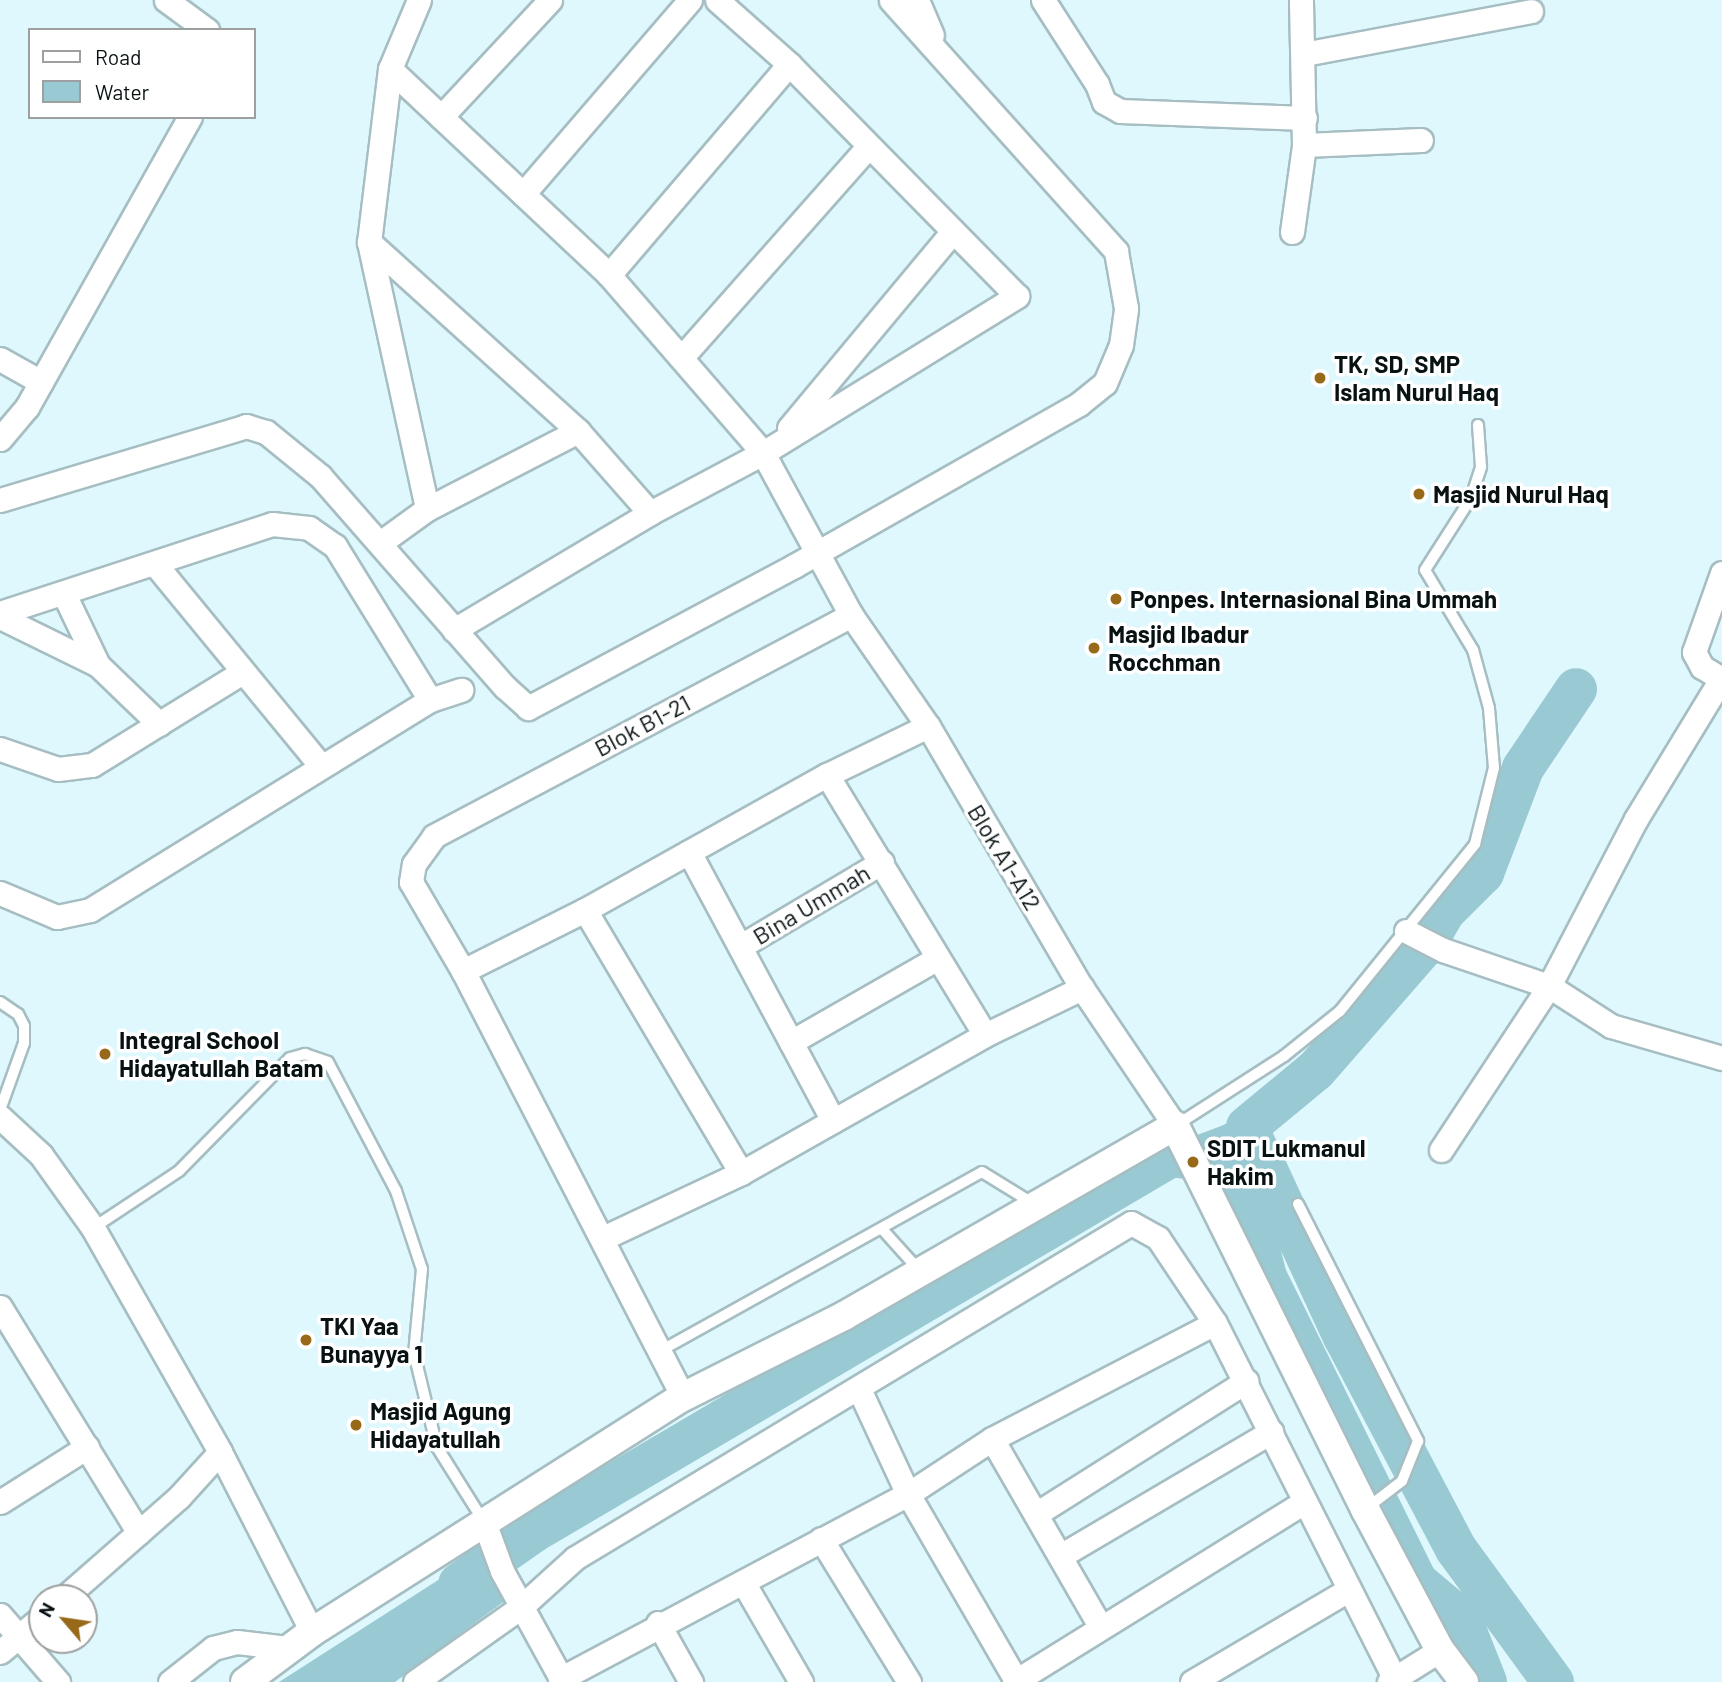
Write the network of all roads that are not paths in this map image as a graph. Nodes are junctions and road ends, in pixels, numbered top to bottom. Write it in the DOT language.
graph roads {
  1 [pos="166,0"];
  2 [pos="419,0"];
  3 [pos="550,0"];
  4 [pos="690,0"];
  5 [pos="718,0"];
  6 [pos="891,0"];
  7 [pos="917,0"];
  8 [pos="1046,0"];
  9 [pos="1301,0"];
  10 [pos="1531,11"];
  11 [pos="204,28"];
  12 [pos="940,54"];
  13 [pos="1304,54"];
  14 [pos="789,64"];
  15 [pos="390,69"];
  16 [pos="441,117"];
  17 [pos="1305,118"];
  18 [pos="189,119"];
  19 [pos="1421,140"];
  20 [pos="1304,145"];
  21 [pos="869,146"];
  22 [pos="523,194"];
  23 [pos="953,231"];
  24 [pos="1292,232"];
  25 [pos="369,242"];
  26 [pos="609,275"];
  27 [pos="682,357"];
  28 [pos="0,359"];
  29 [pos="41,382"];
  30 [pos="1478,425"];
  31 [pos="578,431"];
  32 [pos="0,439"];
  33 [pos="770,449"];
  34 [pos="0,500"];
  35 [pos="427,509"];
  36 [pos="650,513"];
  37 [pos="380,543"];
  38 [pos="817,552"];
  39 [pos="155,564"];
  40 [pos="1722,573"];
  41 [pos="64,594"];
  42 [pos="0,615"];
  43 [pos="851,615"];
  44 [pos="454,630"];
  45 [pos="98,665"];
  46 [pos="241,673"];
  47 [pos="1722,679"];
  48 [pos="461,690"];
  49 [pos="430,700"];
  50 [pos="159,724"];
  51 [pos="928,726"];
  52 [pos="0,749"];
  53 [pos="321,766"];
  54 [pos="827,775"];
  55 [pos="689,852"];
  56 [pos="882,862"];
  57 [pos="0,893"];
  58 [pos="585,910"];
  59 [pos="1413,935"];
  60 [pos="741,946"];
  61 [pos="936,959"];
  62 [pos="463,971"];
  63 [pos="1549,986"];
  64 [pos="1082,988"];
  65 [pos="0,1002"];
  66 [pos="985,1035"];
  67 [pos="791,1042"];
  68 [pos="1722,1058"];
  69 [pos="0,1110"];
  70 [pos="0,1117"];
  71 [pos="833,1121"];
  72 [pos="1175,1126"];
  73 [pos="1441,1150"];
  74 [pos="741,1173"];
  75 [pos="1298,1204"];
  76 [pos="1036,1205"];
  77 [pos="93,1227"];
  78 [pos="882,1229"];
  79 [pos="603,1238"];
  80 [pos="921,1271"];
  81 [pos="0,1307"];
  82 [pos="1215,1323"];
  83 [pos="663,1350"];
  84 [pos="1246,1381"];
  85 [pos="859,1389"];
  86 [pos="683,1397"];
  87 [pos="1271,1432"];
  88 [pos="992,1439"];
  89 [pos="87,1447"];
  90 [pos="220,1452"];
  91 [pos="2,1494"];
  92 [pos="908,1494"];
  93 [pos="1303,1503"];
  94 [pos="1365,1509"];
  95 [pos="1036,1514"];
  96 [pos="487,1529"];
  97 [pos="139,1533"];
  98 [pos="821,1539"];
  99 [pos="1062,1555"];
  100 [pos="743,1582"];
  101 [pos="80,1584"];
  102 [pos="1348,1590"];
  103 [pos="521,1607"];
  104 [pos="0,1615"];
  105 [pos="658,1623"];
  106 [pos="1100,1626"];
  107 [pos="28,1630"];
  108 [pos="312,1632"];
  109 [pos="22,1635"];
  110 [pos="288,1648"];
  111 [pos="0,1652"];
  112 [pos="1432,1655"];
  113 [pos="562,1680"];
  114 [pos="1395,1680"];
  115 [pos="1016,1681"];
  116 [pos="58,1682"];
  117 [pos="170,1682"];
  118 [pos="245,1682"];
  119 [pos="415,1682"];
  120 [pos="691,1682"];
  121 [pos="801,1682"];
  122 [pos="909,1682"];
  123 [pos="1192,1682"];
  124 [pos="1464,1682"];
  1 -- 11 [label="street"];
  2 -- 15 [label="street"];
  3 -- 16 [label="street"];
  4 -- 22 [label="street"];
  5 -- 14 [label="street"];
  6 -- 12 [label="street"];
  7 -- 12 [label="street"];
  8 -- 17 [label="street"];
  9 -- 13 [label="street"];
  10 -- 13 [label="street"];
  12 -- 38 [label="street"];
  13 -- 17 [label="street"];
  14 -- 21 [label="street"];
  14 -- 26 [label="street"];
  15 -- 16 [label="street, Blok A1-A12"];
  15 -- 25 [label="street"];
  16 -- 22 [label="street, Blok A1-A12"];
  17 -- 20 [label="street"];
  18 -- 29 [label="street"];
  19 -- 20 [label="street"];
  20 -- 24 [label="street"];
  21 -- 23 [label="street"];
  21 -- 27 [label="street"];
  22 -- 26 [label="street, Blok A1-A12"];
  23 -- 33 [label="street"];
  23 -- 33 [label="street"];
  25 -- 31 [label="street"];
  25 -- 35 [label="street"];
  26 -- 27 [label="street, Blok A1-A12"];
  27 -- 33 [label="street, Blok A1-A12"];
  28 -- 29 [label="street"];
  29 -- 32 [label="street"];
  30 -- 59 [label="lane"];
  31 -- 35 [label="street"];
  31 -- 36 [label="street"];
  33 -- 36 [label="street"];
  33 -- 38 [label="street, Blok A1-A12"];
  34 -- 37 [label="street"];
  35 -- 37 [label="street"];
  36 -- 44 [label="street"];
  37 -- 44 [label="street"];
  38 -- 43 [label="street, Blok A1-A12"];
  38 -- 44 [label="street"];
  39 -- 41 [label="street"];
  39 -- 46 [label="street"];
  39 -- 49 [label="street"];
  40 -- 47 [label="street"];
  41 -- 42 [label="street"];
  41 -- 45 [label="street"];
  42 -- 45 [label="street"];
  43 -- 51 [label="street, Blok A1-A12"];
  43 -- 62 [label="street, Blok B1-21"];
  45 -- 50 [label="street"];
  46 -- 50 [label="street"];
  46 -- 53 [label="street"];
  47 -- 63 [label="street"];
  48 -- 49 [label="street"];
  49 -- 53 [label="street"];
  50 -- 52 [label="street"];
  51 -- 54 [label="street"];
  51 -- 64 [label="street, Blok A1-A12"];
  53 -- 57 [label="street"];
  54 -- 55 [label="street"];
  54 -- 56 [label="street"];
  55 -- 58 [label="street"];
  55 -- 60 [label="street"];
  56 -- 60 [label="street, Bina Ummah"];
  56 -- 61 [label="street"];
  58 -- 62 [label="street"];
  58 -- 74 [label="street"];
  59 -- 63 [label="street"];
  59 -- 72 [label="lane"];
  60 -- 67 [label="street"];
  61 -- 66 [label="street"];
  61 -- 67 [label="street"];
  62 -- 79 [label="street"];
  63 -- 68 [label="street"];
  63 -- 73 [label="street"];
  64 -- 66 [label="street"];
  64 -- 72 [label="street, Blok A1-A12"];
  65 -- 69 [label="lane"];
  66 -- 71 [label="street"];
  67 -- 71 [label="street"];
  70 -- 77 [label="street"];
  71 -- 74 [label="street"];
  72 -- 76 [label="street"];
  72 -- 94 [label="street"];
  74 -- 79 [label="street"];
  75 -- 94 [label="lane"];
  76 -- 78 [label="lane"];
  76 -- 80 [label="street"];
  77 -- 90 [label="street"];
  77 -- 96 [label="lane"];
  78 -- 80 [label="lane"];
  78 -- 83 [label="lane"];
  79 -- 83 [label="street"];
  80 -- 86 [label="street"];
  81 -- 89 [label="street"];
  82 -- 84 [label="street"];
  82 -- 85 [label="street"];
  82 -- 88 [label="street"];
  83 -- 86 [label="street"];
  84 -- 87 [label="street"];
  84 -- 95 [label="street"];
  85 -- 92 [label="street"];
  85 -- 103 [label="street"];
  86 -- 96 [label="street"];
  87 -- 93 [label="street"];
  87 -- 99 [label="street"];
  88 -- 92 [label="street"];
  88 -- 95 [label="street"];
  89 -- 91 [label="street"];
  89 -- 97 [label="street"];
  90 -- 97 [label="street"];
  90 -- 108 [label="street"];
  92 -- 98 [label="street"];
  92 -- 115 [label="street"];
  93 -- 102 [label="street"];
  93 -- 106 [label="street"];
  94 -- 112 [label="street"];
  95 -- 99 [label="street"];
  96 -- 103 [label="street"];
  96 -- 108 [label="street"];
  97 -- 101 [label="street"];
  98 -- 100 [label="street"];
  98 -- 122 [label="street"];
  99 -- 106 [label="street"];
  100 -- 105 [label="street"];
  100 -- 121 [label="street"];
  102 -- 114 [label="street"];
  102 -- 123 [label="street"];
  103 -- 113 [label="street"];
  103 -- 119 [label="street"];
  104 -- 109 [label="street"];
  105 -- 113 [label="street"];
  105 -- 120 [label="street"];
  106 -- 115 [label="street"];
  107 -- 109 [label="street"];
  108 -- 110 [label="street"];
  109 -- 111 [label="street"];
  109 -- 116 [label="street"];
  110 -- 117 [label="street"];
  110 -- 118 [label="street"];
  112 -- 114 [label="street"];
  112 -- 124 [label="street"];
}
